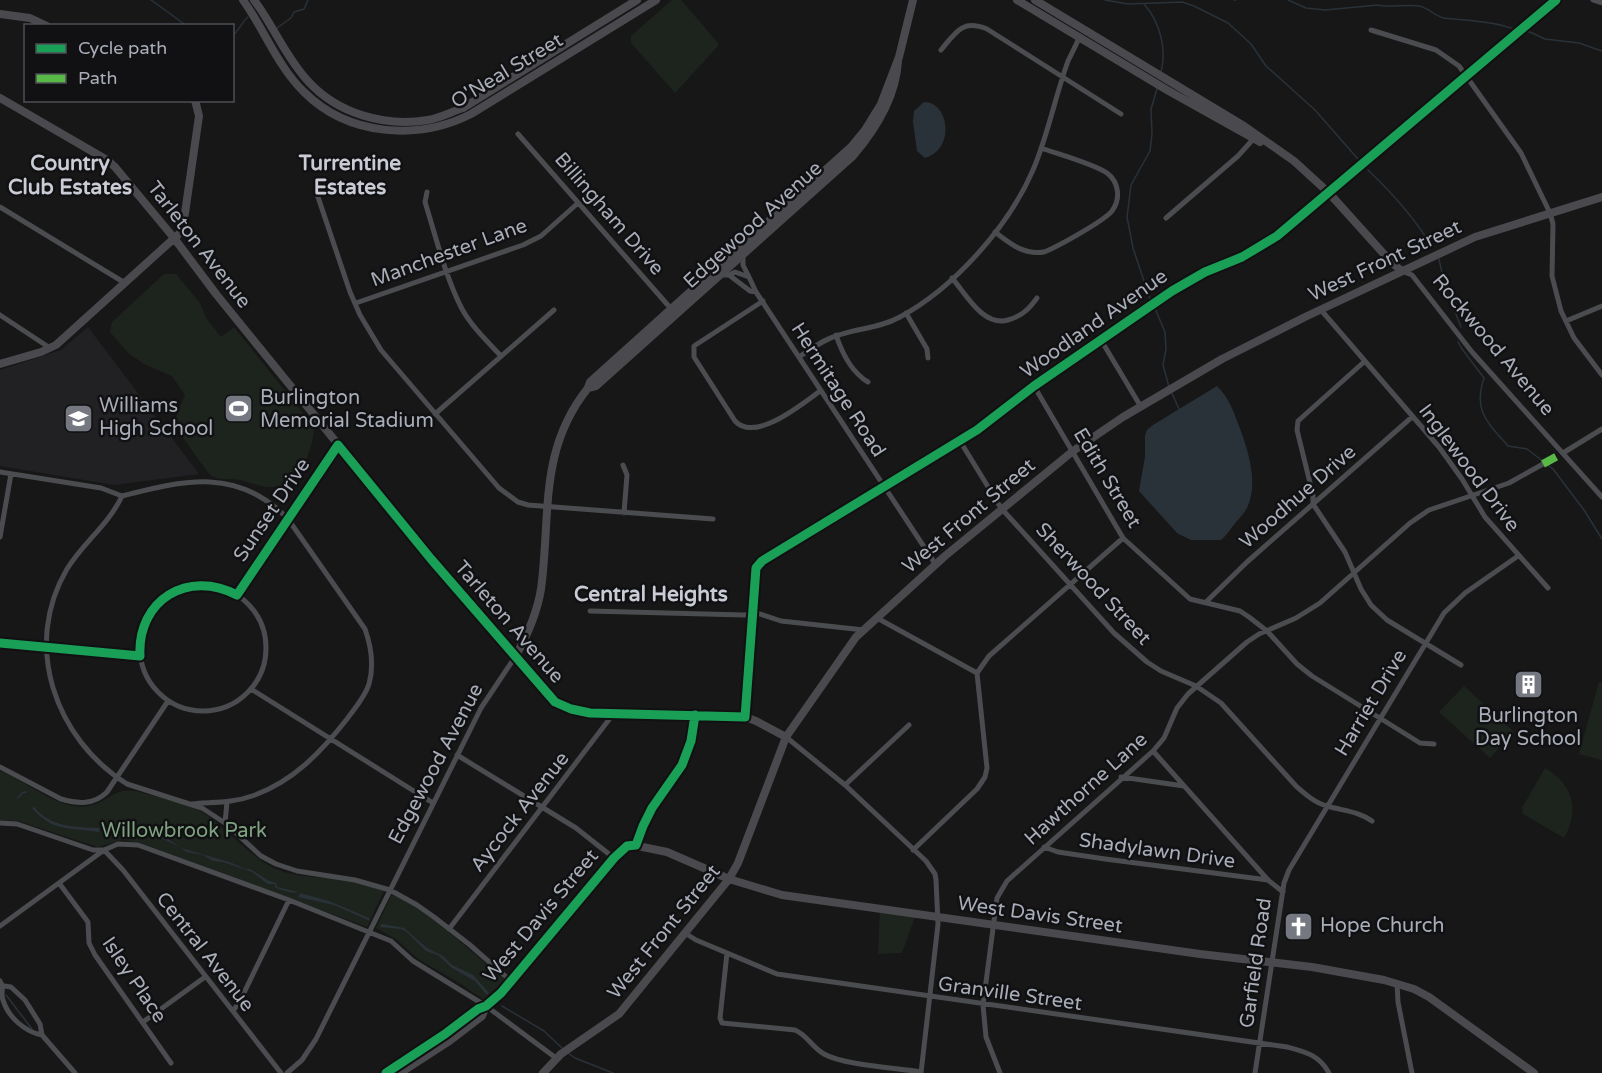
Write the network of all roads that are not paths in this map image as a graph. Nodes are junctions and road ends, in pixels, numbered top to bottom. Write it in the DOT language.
graph roads {
  1 [pos="243,0"];
  2 [pos="254,0"];
  3 [pos="637,0"];
  4 [pos="656,0"];
  5 [pos="913,0"];
  6 [pos="1017,0"];
  7 [pos="1035,0"];
  8 [pos="1556,0"];
  9 [pos="1593,0"];
  10 [pos="1602,3"];
  11 [pos="0,14"];
  12 [pos="43,24"];
  13 [pos="1083,29"];
  14 [pos="1371,30"];
  15 [pos="1079,38"];
  16 [pos="941,50"];
  17 [pos="1468,76"];
  18 [pos="1063,78"];
  19 [pos="0,98"];
  20 [pos="196,102"];
  21 [pos="1121,114"];
  22 [pos="518,134"];
  23 [pos="1255,137"];
  24 [pos="862,139"];
  25 [pos="1041,148"];
  26 [pos="427,192"];
  27 [pos="1329,193"];
  28 [pos="316,194"];
  29 [pos="1602,197"];
  30 [pos="579,203"];
  31 [pos="0,207"];
  32 [pos="1550,213"];
  33 [pos="1166,218"];
  34 [pos="995,232"];
  35 [pos="174,238"];
  36 [pos="742,256"];
  37 [pos="447,271"];
  38 [pos="1402,271"];
  39 [pos="721,274"];
  40 [pos="749,277"];
  41 [pos="952,278"];
  42 [pos="125,283"];
  43 [pos="756,292"];
  44 [pos="1037,298"];
  45 [pos="763,301"];
  46 [pos="356,303"];
  47 [pos="1602,306"];
  48 [pos="1321,309"];
  49 [pos="554,310"];
  50 [pos="674,311"];
  51 [pos="906,313"];
  52 [pos="0,315"];
  53 [pos="1566,321"];
  54 [pos="836,335"];
  55 [pos="1101,340"];
  56 [pos="50,348"];
  57 [pos="501,356"];
  58 [pos="799,357"];
  59 [pos="928,358"];
  60 [pos="1365,361"];
  61 [pos="0,364"];
  62 [pos="1602,375"];
  63 [pos="868,382"];
  64 [pos="1034,386"];
  65 [pos="820,391"];
  66 [pos="1141,407"];
  67 [pos="435,414"];
  68 [pos="1412,417"];
  69 [pos="1602,429"];
  70 [pos="960,441"];
  71 [pos="338,445"];
  72 [pos="1073,451"];
  73 [pos="1563,453"];
  74 [pos="1543,464"];
  75 [pos="623,465"];
  76 [pos="0,472"];
  77 [pos="11,474"];
  78 [pos="883,487"];
  79 [pos="122,496"];
  80 [pos="1472,496"];
  81 [pos="1602,497"];
  82 [pos="1313,504"];
  83 [pos="546,507"];
  84 [pos="1001,508"];
  85 [pos="624,513"];
  86 [pos="288,519"];
  87 [pos="713,519"];
  88 [pos="0,537"];
  89 [pos="1123,538"];
  90 [pos="1518,556"];
  91 [pos="936,565"];
  92 [pos="1355,572"];
  93 [pos="1071,585"];
  94 [pos="1548,588"];
  95 [pos="237,595"];
  96 [pos="1206,602"];
  97 [pos="590,611"];
  98 [pos="752,614"];
  99 [pos="877,618"];
  100 [pos="864,630"];
  101 [pos="1267,632"];
  102 [pos="0,643"];
  103 [pos="1425,643"];
  104 [pos="47,647"];
  105 [pos="140,656"];
  106 [pos="515,657"];
  107 [pos="1461,665"];
  108 [pos="977,673"];
  109 [pos="1196,686"];
  110 [pos="250,689"];
  111 [pos="168,701"];
  112 [pos="614,713"];
  113 [pos="695,715"];
  114 [pos="745,717"];
  115 [pos="1380,718"];
  116 [pos="909,725"];
  117 [pos="786,737"];
  118 [pos="330,739"];
  119 [pos="1434,744"];
  120 [pos="1153,751"];
  121 [pos="458,755"];
  122 [pos="0,767"];
  123 [pos="1121,777"];
  124 [pos="116,778"];
  125 [pos="845,785"];
  126 [pos="1184,786"];
  127 [pos="227,802"];
  128 [pos="433,803"];
  129 [pos="192,804"];
  130 [pos="1326,806"];
  131 [pos="542,807"];
  132 [pos="1372,821"];
  133 [pos="0,823"];
  134 [pos="225,823"];
  135 [pos="636,845"];
  136 [pos="1044,847"];
  137 [pos="913,849"];
  138 [pos="104,850"];
  139 [pos="614,858"];
  140 [pos="729,879"];
  141 [pos="1268,880"];
  142 [pos="59,884"];
  143 [pos="390,890"];
  144 [pos="1283,892"];
  145 [pos="289,900"];
  146 [pos="937,918"];
  147 [pos="992,925"];
  148 [pos="0,926"];
  149 [pos="449,929"];
  150 [pos="370,932"];
  151 [pos="685,933"];
  152 [pos="727,953"];
  153 [pos="1273,961"];
  154 [pos="205,977"];
  155 [pos="512,982"];
  156 [pos="1397,983"];
  157 [pos="2,984"];
  158 [pos="930,998"];
  159 [pos="983,1005"];
  160 [pos="486,1006"];
  161 [pos="232,1011"];
  162 [pos="143,1022"];
  163 [pos="42,1035"];
  164 [pos="1260,1044"];
  165 [pos="558,1056"];
  166 [pos="171,1063"];
  167 [pos="921,1072"];
  168 [pos="75,1073"];
  169 [pos="281,1073"];
  170 [pos="287,1073"];
  171 [pos="386,1073"];
  172 [pos="400,1073"];
  173 [pos="543,1073"];
  174 [pos="1000,1073"];
  175 [pos="1255,1073"];
  176 [pos="1329,1073"];
  177 [pos="1412,1073"];
  178 [pos="1534,1073"];
  1 -- 4 [label="street, O'Neal Street"];
  2 -- 3 [label="street, O'Neal Street"];
  5 -- 24 [label="street, Edgewood Avenue"];
  6 -- 15 [label="street, Rockwood Avenue"];
  7 -- 13 [label="street, Rockwood Avenue"];
  8 -- 17 [label="street, Woodland Avenue"];
  9 -- 10 [label="street"];
  11 -- 12 [label="street"];
  13 -- 15 [label="street"];
  13 -- 23 [label="street, Rockwood Avenue"];
  14 -- 17 [label="street"];
  15 -- 18 [label="street"];
  15 -- 23 [label="street, Rockwood Avenue"];
  16 -- 18 [label="street"];
  17 -- 27 [label="street, Woodland Avenue"];
  17 -- 32 [label="street"];
  18 -- 21 [label="street"];
  18 -- 25 [label="street"];
  19 -- 35 [label="street, Tarleton Avenue"];
  20 -- 35 [label="street"];
  22 -- 30 [label="street, Billingham Drive"];
  23 -- 27 [label="street, Rockwood Avenue"];
  23 -- 33 [label="street"];
  24 -- 36 [label="street, Edgewood Avenue"];
  24 -- 39 [label="street, Edgewood Avenue"];
  25 -- 34 [label="street"];
  25 -- 34 [label="street"];
  26 -- 37 [label="street"];
  27 -- 38 [label="street, Rockwood Avenue"];
  27 -- 55 [label="street, Woodland Avenue"];
  28 -- 46 [label="street"];
  29 -- 32 [label="street, West Front Street"];
  30 -- 37 [label="street, Manchester Lane"];
  30 -- 50 [label="street, Billingham Drive"];
  31 -- 42 [label="street"];
  32 -- 38 [label="street, West Front Street"];
  32 -- 53 [label="street"];
  34 -- 41 [label="street"];
  35 -- 42 [label="street"];
  35 -- 71 [label="street, Tarleton Avenue"];
  36 -- 39 [label="street, Edgewood Avenue"];
  36 -- 40 [label="street, Hermitage Road"];
  37 -- 46 [label="street, Manchester Lane"];
  37 -- 57 [label="street"];
  38 -- 48 [label="street, West Front Street"];
  38 -- 73 [label="street, Rockwood Avenue"];
  39 -- 40 [label="street"];
  39 -- 43 [label="street, Hermitage Road"];
  39 -- 50 [label="street, Edgewood Avenue"];
  40 -- 43 [label="street, Hermitage Road"];
  41 -- 44 [label="street"];
  41 -- 51 [label="street"];
  42 -- 56 [label="street"];
  43 -- 45 [label="street, Hermitage Road"];
  45 -- 58 [label="street, Hermitage Road"];
  45 -- 65 [label="street"];
  46 -- 67 [label="street"];
  47 -- 53 [label="street"];
  48 -- 60 [label="street, Inglewood Drive"];
  48 -- 66 [label="street, West Front Street"];
  49 -- 57 [label="street"];
  50 -- 83 [label="street, Edgewood Avenue"];
  51 -- 54 [label="street"];
  51 -- 59 [label="street"];
  52 -- 56 [label="street"];
  53 -- 62 [label="street"];
  54 -- 58 [label="street"];
  54 -- 63 [label="street"];
  55 -- 64 [label="street, Woodland Avenue"];
  55 -- 66 [label="street"];
  56 -- 61 [label="street"];
  57 -- 67 [label="street"];
  58 -- 65 [label="street, Hermitage Road"];
  60 -- 68 [label="street, Inglewood Drive"];
  60 -- 82 [label="street"];
  64 -- 70 [label="street, Woodland Avenue"];
  64 -- 72 [label="street, Edith Street"];
  65 -- 78 [label="street, Hermitage Road"];
  66 -- 72 [label="street, West Front Street"];
  67 -- 83 [label="street"];
  68 -- 80 [label="street, Inglewood Drive"];
  68 -- 82 [label="street, Woodhue Drive"];
  69 -- 73 [label="street"];
  70 -- 78 [label="street, Woodland Avenue"];
  70 -- 84 [label="street, Sherwood Street"];
  71 -- 86 [label="street, Sunset Drive"];
  71 -- 106 [label="street, Tarleton Avenue"];
  72 -- 84 [label="street, West Front Street"];
  72 -- 89 [label="street, Edith Street"];
  73 -- 81 [label="street, Rockwood Avenue"];
  74 -- 80 [label="street, Hawthorne Lane"];
  75 -- 85 [label="street"];
  76 -- 77 [label="street"];
  77 -- 79 [label="street"];
  77 -- 88 [label="street"];
  78 -- 91 [label="street, Hermitage Road"];
  78 -- 98 [label="street, Woodland Avenue"];
  79 -- 86 [label="street"];
  79 -- 104 [label="street"];
  80 -- 90 [label="street, Inglewood Drive"];
  80 -- 92 [label="street, Hawthorne Lane"];
  82 -- 92 [label="street"];
  82 -- 96 [label="street, Woodhue Drive"];
  83 -- 85 [label="street"];
  83 -- 106 [label="street, Edgewood Avenue"];
  84 -- 91 [label="street, West Front Street"];
  84 -- 93 [label="street, Sherwood Street"];
  85 -- 87 [label="street"];
  86 -- 95 [label="street, Sunset Drive"];
  86 -- 118 [label="street"];
  89 -- 93 [label="street"];
  89 -- 96 [label="street, Edith Street"];
  90 -- 94 [label="street, Inglewood Drive"];
  90 -- 103 [label="street, Harriet Drive"];
  91 -- 99 [label="street, West Front Street"];
  92 -- 101 [label="street, Hawthorne Lane"];
  92 -- 103 [label="street"];
  93 -- 108 [label="street"];
  93 -- 109 [label="street, Sherwood Street"];
  95 -- 105 [label="street"];
  95 -- 110 [label="street"];
  96 -- 101 [label="street, Edith Street"];
  97 -- 98 [label="street"];
  98 -- 100 [label="street"];
  98 -- 114 [label="street, Woodland Avenue"];
  99 -- 100 [label="street, West Front Street"];
  99 -- 108 [label="street"];
  100 -- 117 [label="street, West Front Street"];
  101 -- 109 [label="street, Hawthorne Lane"];
  101 -- 115 [label="street, Edith Street"];
  102 -- 104 [label="street"];
  103 -- 107 [label="street"];
  103 -- 115 [label="street, Harriet Drive"];
  104 -- 105 [label="street"];
  104 -- 124 [label="street"];
  105 -- 111 [label="street"];
  106 -- 112 [label="street, Tarleton Avenue"];
  106 -- 121 [label="street, Edgewood Avenue"];
  108 -- 137 [label="street"];
  109 -- 120 [label="street, Hawthorne Lane"];
  109 -- 130 [label="street, Sherwood Street"];
  110 -- 111 [label="street"];
  110 -- 118 [label="street"];
  111 -- 124 [label="street"];
  112 -- 113 [label="street, Tarleton Avenue"];
  112 -- 131 [label="street, Aycock Avenue"];
  113 -- 114 [label="street, Tarleton Avenue"];
  113 -- 135 [label="street"];
  114 -- 117 [label="street, Tarleton Avenue"];
  115 -- 119 [label="street, Edith Street"];
  115 -- 130 [label="street, Harriet Drive"];
  116 -- 125 [label="street"];
  117 -- 125 [label="street, Tarleton Avenue"];
  117 -- 140 [label="street, West Front Street"];
  118 -- 127 [label="street"];
  118 -- 128 [label="street"];
  120 -- 123 [label="street, Hawthorne Lane"];
  120 -- 126 [label="street, Garfield Road"];
  121 -- 128 [label="street, Edgewood Avenue"];
  121 -- 131 [label="street"];
  122 -- 124 [label="street"];
  123 -- 126 [label="street"];
  123 -- 136 [label="street, Hawthorne Lane"];
  124 -- 129 [label="street"];
  125 -- 137 [label="street, Tarleton Avenue"];
  126 -- 141 [label="street, Garfield Road"];
  127 -- 129 [label="street"];
  127 -- 134 [label="street"];
  128 -- 143 [label="street, Edgewood Avenue"];
  129 -- 134 [label="street"];
  130 -- 132 [label="street, Sherwood Street"];
  130 -- 144 [label="street, Harriet Drive"];
  131 -- 139 [label="street"];
  131 -- 149 [label="street, Aycock Avenue"];
  133 -- 138 [label="street"];
  134 -- 143 [label="street"];
  135 -- 139 [label="street, West Davis Street"];
  135 -- 140 [label="street, West Davis Street"];
  136 -- 141 [label="street, Shadylawn Drive"];
  136 -- 147 [label="street, Hawthorne Lane"];
  137 -- 146 [label="street, Tarleton Avenue"];
  138 -- 142 [label="street"];
  138 -- 145 [label="street"];
  138 -- 154 [label="street, Central Avenue"];
  139 -- 155 [label="street, West Davis Street"];
  140 -- 146 [label="street, West Davis Street"];
  140 -- 151 [label="street, West Front Street"];
  141 -- 144 [label="street, Garfield Road"];
  142 -- 148 [label="street"];
  142 -- 162 [label="street, Isley Place"];
  143 -- 149 [label="street"];
  143 -- 150 [label="street, Edgewood Avenue"];
  144 -- 153 [label="street, Garfield Road"];
  145 -- 150 [label="street"];
  145 -- 161 [label="street"];
  146 -- 147 [label="street, West Davis Street"];
  146 -- 158 [label="street, Tarleton Avenue"];
  147 -- 153 [label="street, West Davis Street"];
  147 -- 159 [label="street, Hawthorne Lane"];
  149 -- 155 [label="street"];
  150 -- 160 [label="street"];
  150 -- 170 [label="street, Edgewood Avenue"];
  151 -- 152 [label="street, Granville Street"];
  151 -- 165 [label="street, West Front Street"];
  152 -- 158 [label="street, Granville Street"];
  152 -- 167 [label="street"];
  153 -- 156 [label="street, West Davis Street"];
  153 -- 164 [label="street, Garfield Road"];
  154 -- 161 [label="street, Central Avenue"];
  154 -- 162 [label="street"];
  155 -- 160 [label="street, West Davis Street"];
  156 -- 177 [label="street"];
  156 -- 178 [label="street, West Davis Street"];
  157 -- 163 [label="street"];
  157 -- 163 [label="street"];
  158 -- 159 [label="street, Granville Street"];
  158 -- 167 [label="street, Tarleton Avenue"];
  159 -- 164 [label="street, Granville Street"];
  159 -- 174 [label="street, Hawthorne Lane"];
  160 -- 165 [label="street"];
  160 -- 171 [label="street, West Davis Street"];
  160 -- 172 [label="street, West Davis Street"];
  161 -- 169 [label="street, Central Avenue"];
  162 -- 166 [label="street, Isley Place"];
  163 -- 168 [label="street"];
  164 -- 175 [label="street, Garfield Road"];
  164 -- 176 [label="street, Granville Street"];
  165 -- 173 [label="street, West Front Street"];
}
